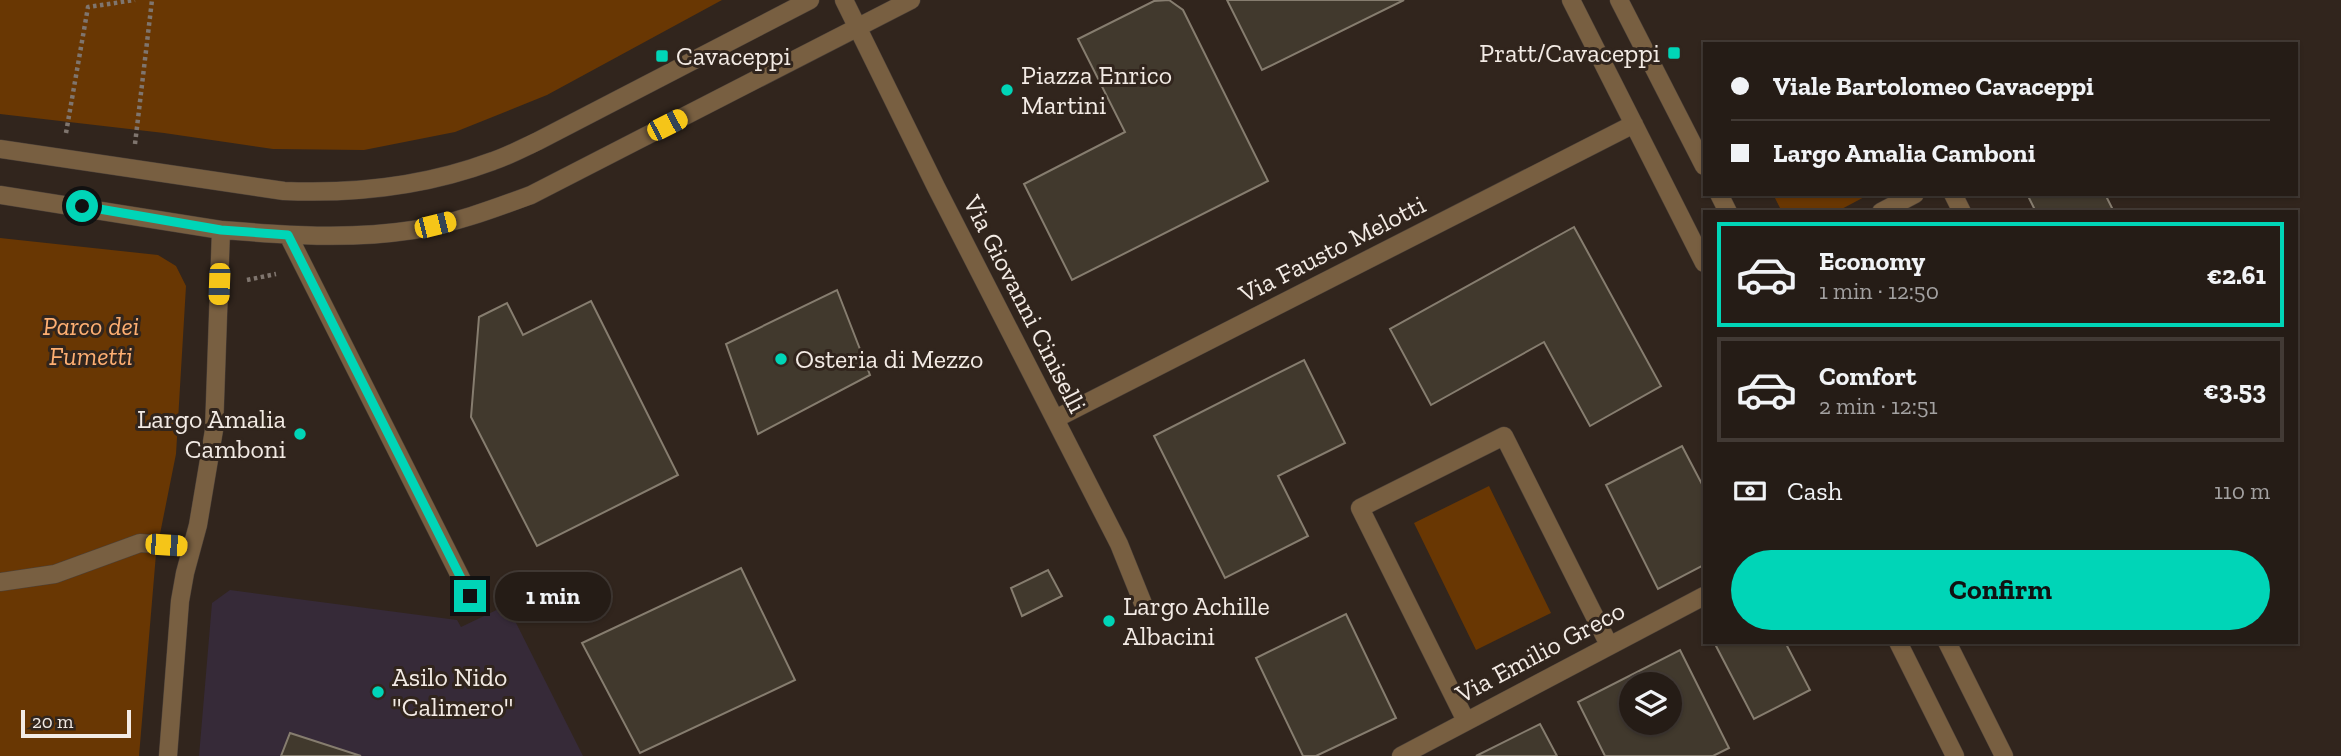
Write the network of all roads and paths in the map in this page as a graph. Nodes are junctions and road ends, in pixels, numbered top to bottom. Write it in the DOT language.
graph roads {
  1 [pos="135,0"];
  2 [pos="152,0"];
  3 [pos="810,0"];
  4 [pos="844,0"];
  5 [pos="911,0"];
  6 [pos="1571,0"];
  7 [pos="1619,0"];
  8 [pos="858,27"];
  9 [pos="1634,124"];
  10 [pos="135,148"];
  11 [pos="0,149"];
  12 [pos="62,158"];
  13 [pos="1703,164"];
  14 [pos="0,195"];
  15 [pos="1911,196"];
  16 [pos="1885,210"];
  17 [pos="221,230"];
  18 [pos="288,235"];
  19 [pos="1703,261"];
  20 [pos="285,272"];
  21 [pos="243,281"];
  22 [pos="1055,419"];
  23 [pos="192,547"];
  24 [pos="0,582"];
  25 [pos="470,596"];
  26 [pos="1703,597"];
  27 [pos="1144,606"];
  28 [pos="1899,644"];
  29 [pos="1948,644"];
  30 [pos="1609,645"];
  31 [pos="1466,721"];
  32 [pos="168,756"];
  33 [pos="1401,756"];
  34 [pos="1955,756"];
  35 [pos="2004,756"];
  1 -- 12 [label="path"];
  2 -- 10 [label="path"];
  3 -- 12 [label="street"];
  4 -- 8 [label="street"];
  5 -- 8 [label="street"];
  6 -- 9 [label="street"];
  7 -- 13 [label="street"];
  8 -- 18 [label="street"];
  8 -- 22 [label="street, Via Giovanni Ciniselli"];
  9 -- 19 [label="street"];
  9 -- 22 [label="street, Via Fausto Melotti"];
  11 -- 12 [label="street"];
  14 -- 17 [label="street"];
  15 -- 16 [label="street"];
  17 -- 18 [label="street"];
  17 -- 23 [label="street"];
  18 -- 25 [label="street"];
  20 -- 21 [label="path"];
  22 -- 27 [label="street, Via Giovanni Ciniselli"];
  23 -- 24 [label="street"];
  23 -- 32 [label="street"];
  26 -- 30 [label="street, Via Emilio Greco"];
  28 -- 34 [label="street"];
  29 -- 35 [label="street"];
  30 -- 31 [label="street, Via Emilio Greco"];
  30 -- 31 [label="street"];
  31 -- 33 [label="street, Via Emilio Greco"];
}
